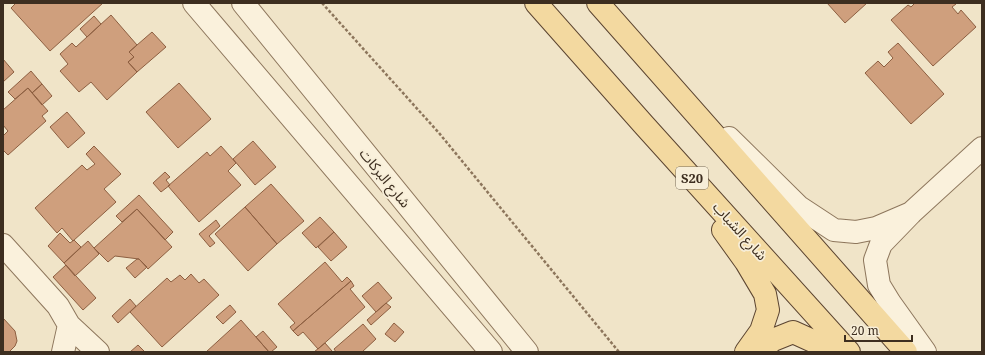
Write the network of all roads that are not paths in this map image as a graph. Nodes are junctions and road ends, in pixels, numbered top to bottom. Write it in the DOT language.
graph roads {
  1 [pos="194,3"];
  2 [pos="243,3"];
  3 [pos="536,3"];
  4 [pos="598,3"];
  5 [pos="644,55"];
  6 [pos="644,125"];
  7 [pos="982,148"];
  8 [pos="911,213"];
  9 [pos="3,245"];
  10 [pos="69,325"];
  11 [pos="62,352"];
  12 [pos="98,352"];
  13 [pos="491,352"];
  14 [pos="527,352"];
  15 [pos="746,352"];
  16 [pos="759,352"];
  17 [pos="826,352"];
  18 [pos="849,352"];
  19 [pos="906,352"];
  20 [pos="925,352"];
  1 -- 13 [label="street"];
  2 -- 14 [label="street, شارع البركات"];
  3 -- 6 [label="main road, شارع الشباب / S20"];
  4 -- 5 [label="main road"];
  5 -- 8 [label="street"];
  5 -- 19 [label="main road"];
  6 -- 15 [label="main road"];
  6 -- 18 [label="main road, شارع الشباب / S20"];
  7 -- 8 [label="street"];
  8 -- 20 [label="street"];
  9 -- 10 [label="street"];
  10 -- 11 [label="street"];
  10 -- 12 [label="street"];
  16 -- 17 [label="main road"];
}
